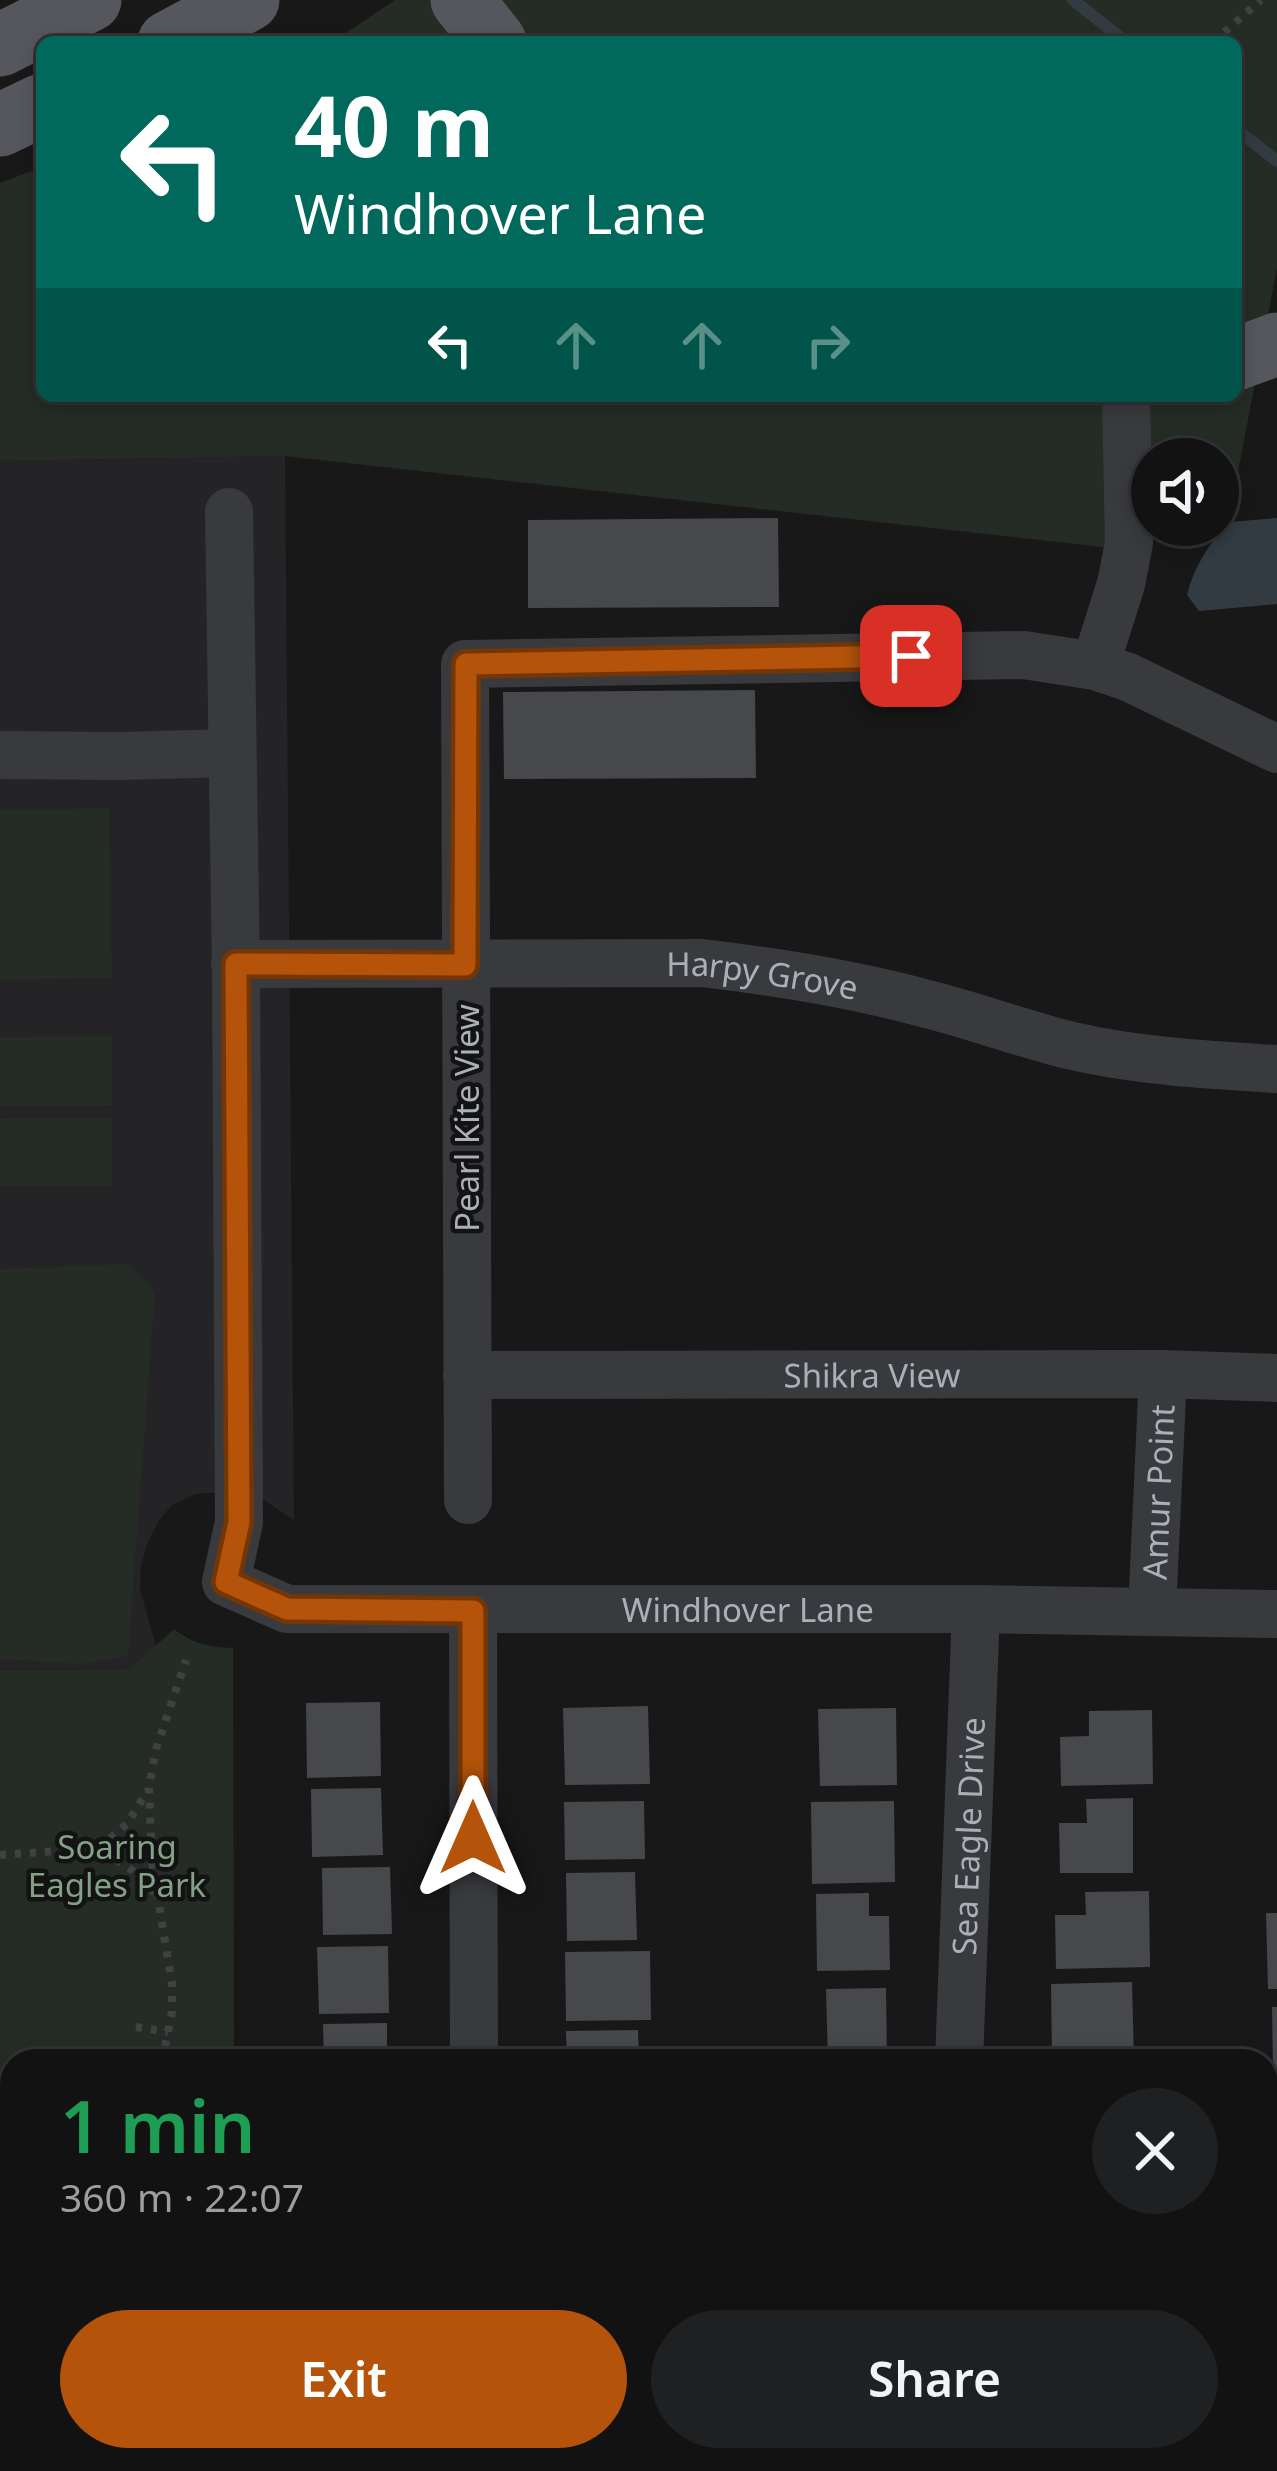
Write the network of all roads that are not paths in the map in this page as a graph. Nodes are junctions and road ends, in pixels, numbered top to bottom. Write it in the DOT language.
graph roads {
  1 [pos="90,0"];
  2 [pos="248,0"];
  3 [pos="462,0"];
  4 [pos="180,36"];
  5 [pos="490,36"];
  6 [pos="0,45"];
  7 [pos="36,108"];
  8 [pos="0,125"];
  9 [pos="1277,344"];
  10 [pos="1242,357"];
  11 [pos="1242,377"];
  12 [pos="1277,377"];
  13 [pos="1126,402"];
  14 [pos="229,512"];
  15 [pos="1095,666"];
  16 [pos="1277,749"];
  17 [pos="232,753"];
  18 [pos="0,755"];
  19 [pos="236,964"];
  20 [pos="465,965"];
  21 [pos="1277,1069"];
  22 [pos="1163,1374"];
  23 [pos="467,1375"];
  24 [pos="1277,1378"];
  25 [pos="468,1500"];
  26 [pos="976,1609"];
  27 [pos="473,1611"];
  28 [pos="1152,1612"];
  29 [pos="1277,1615"];
  30 [pos="474,2049"];
  31 [pos="959,2049"];
  1 -- 6 [label="main road"];
  2 -- 4 [label="main road"];
  3 -- 5 [label="main road"];
  7 -- 8 [label="main road"];
  9 -- 10 [label="main road"];
  11 -- 12 [label="main road"];
  13 -- 15 [label="street"];
  14 -- 17 [label="street"];
  15 -- 16 [label="street"];
  15 -- 20 [label="street, Pearl Kite View"];
  17 -- 18 [label="street"];
  17 -- 19 [label="street"];
  19 -- 20 [label="street, Harpy Grove"];
  19 -- 27 [label="street, Windhover Lane"];
  20 -- 21 [label="street, Harpy Grove"];
  20 -- 23 [label="street, Pearl Kite View"];
  22 -- 23 [label="street, Shikra View"];
  22 -- 24 [label="street, Shikra View"];
  22 -- 28 [label="street, Amur Point"];
  23 -- 25 [label="street, Pearl Kite View"];
  26 -- 27 [label="street, Windhover Lane"];
  26 -- 28 [label="street, Windhover Lane"];
  26 -- 31 [label="street, Sea Eagle Drive"];
  27 -- 30 [label="street"];
  28 -- 29 [label="street, Windhover Lane"];
}
